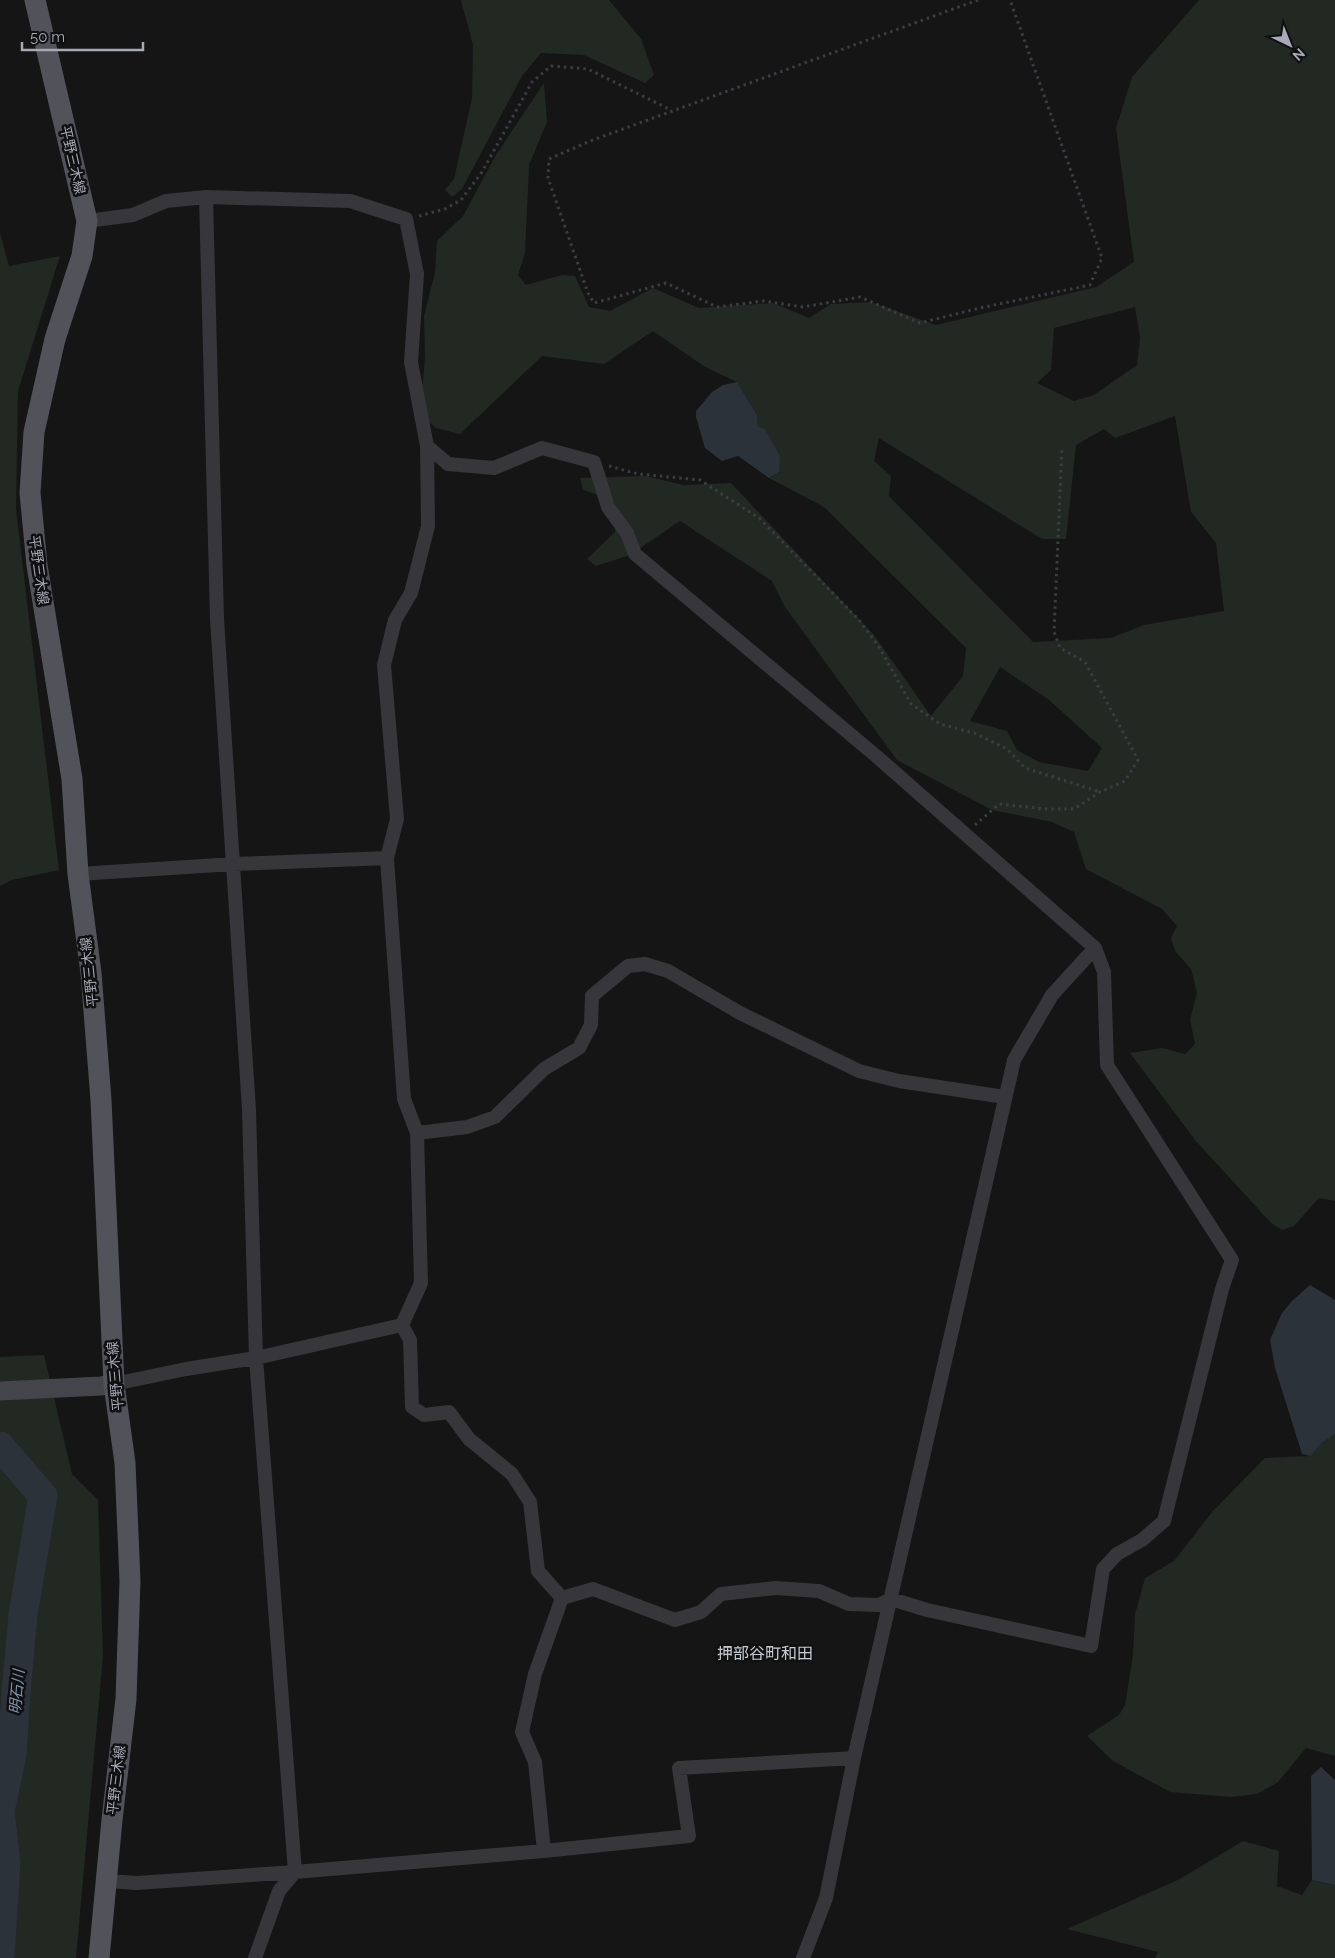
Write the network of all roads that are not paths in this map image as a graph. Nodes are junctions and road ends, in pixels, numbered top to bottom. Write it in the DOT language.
graph roads {
  1 [pos="35,0"];
  2 [pos="206,197"];
  3 [pos="87,221"];
  4 [pos="427,446"];
  5 [pos="387,858"];
  6 [pos="234,864"];
  7 [pos="78,874"];
  8 [pos="1095,948"];
  9 [pos="1005,1097"];
  10 [pos="418,1133"];
  11 [pos="402,1326"];
  12 [pos="256,1358"];
  13 [pos="107,1385"];
  14 [pos="0,1391"];
  15 [pos="562,1598"];
  16 [pos="891,1599"];
  17 [pos="854,1758"];
  18 [pos="544,1851"];
  19 [pos="295,1872"];
  20 [pos="107,1882"];
  21 [pos="99,1958"];
  22 [pos="255,1958"];
  23 [pos="804,1958"];
  1 -- 3 [label="main road, 平野三木線"];
  2 -- 3 [label="street"];
  2 -- 4 [label="street"];
  2 -- 6 [label="street"];
  3 -- 7 [label="main road, 平野三木線"];
  4 -- 5 [label="street"];
  4 -- 8 [label="street"];
  5 -- 6 [label="street"];
  5 -- 10 [label="street"];
  6 -- 7 [label="street"];
  6 -- 12 [label="street"];
  7 -- 13 [label="main road, 平野三木線"];
  8 -- 9 [label="street"];
  8 -- 16 [label="street"];
  9 -- 10 [label="street"];
  9 -- 16 [label="street"];
  10 -- 11 [label="street"];
  11 -- 12 [label="street"];
  11 -- 15 [label="street"];
  12 -- 13 [label="street"];
  12 -- 19 [label="street"];
  13 -- 14 [label="street"];
  13 -- 20 [label="main road, 平野三木線"];
  15 -- 16 [label="street"];
  15 -- 18 [label="street"];
  16 -- 17 [label="street"];
  17 -- 18 [label="street"];
  17 -- 23 [label="street"];
  18 -- 19 [label="street"];
  19 -- 20 [label="street"];
  19 -- 22 [label="street"];
  20 -- 21 [label="main road, 平野三木線"];
}
